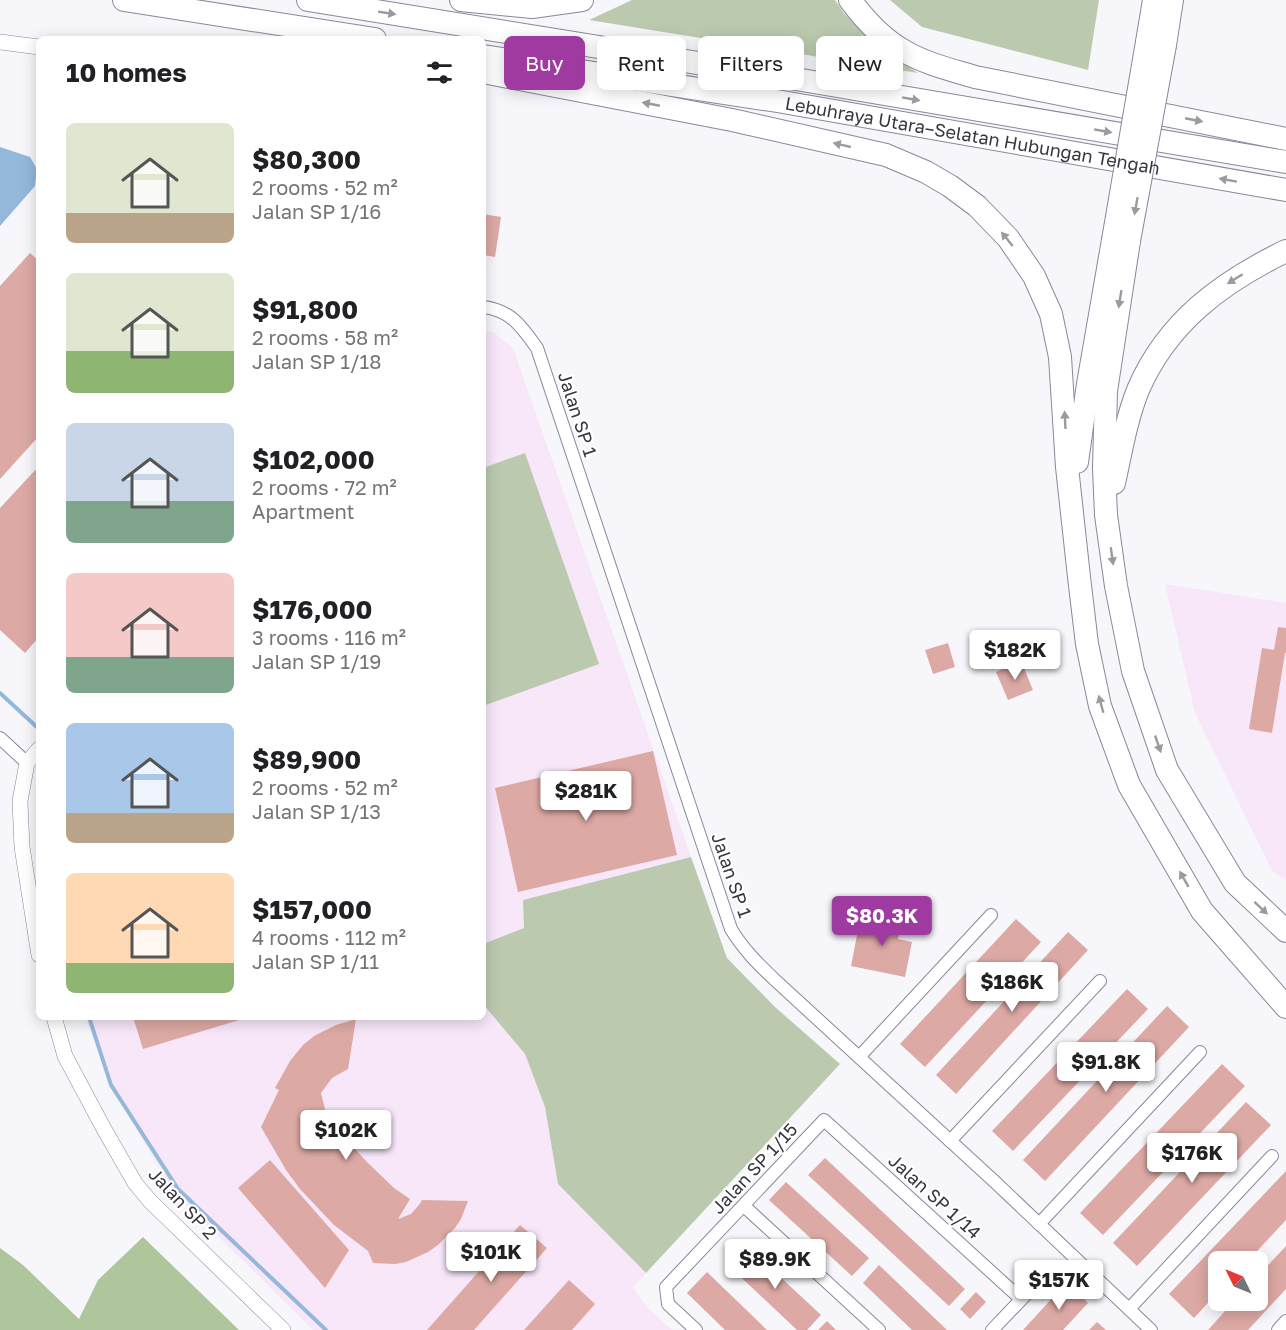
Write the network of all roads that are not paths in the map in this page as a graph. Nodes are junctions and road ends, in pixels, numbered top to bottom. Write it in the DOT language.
graph roads {
  1 [pos="106,0"];
  2 [pos="124,0"];
  3 [pos="308,0"];
  4 [pos="461,0"];
  5 [pos="582,0"];
  6 [pos="850,0"];
  7 [pos="1154,0"];
  8 [pos="1172,0"];
  9 [pos="293,36"];
  10 [pos="356,36"];
  11 [pos="0,42"];
  12 [pos="1156,44"];
  13 [pos="36,47"];
  14 [pos="486,56"];
  15 [pos="486,73"];
  16 [pos="1286,139"];
  17 [pos="1286,162"];
  18 [pos="1286,190"];
  19 [pos="1121,241"];
  20 [pos="1286,251"];
  21 [pos="486,307"];
  22 [pos="1072,500"];
  23 [pos="1106,515"];
  24 [pos="0,738"];
  25 [pos="36,752"];
  26 [pos="27,763"];
  27 [pos="991,915"];
  28 [pos="1286,931"];
  29 [pos="36,936"];
  30 [pos="1100,981"];
  31 [pos="1286,1007"];
  32 [pos="55,1020"];
  33 [pos="1200,1052"];
  34 [pos="858,1057"];
  35 [pos="824,1120"];
  36 [pos="950,1141"];
  37 [pos="1272,1156"];
  38 [pos="744,1206"];
  39 [pos="1039,1224"];
  40 [pos="1042,1278"];
  41 [pos="1021,1299"];
  42 [pos="1129,1309"];
  43 [pos="1286,1321"];
  44 [pos="283,1330"];
  45 [pos="696,1330"];
  46 [pos="879,1330"];
  47 [pos="992,1330"];
  48 [pos="1150,1330"];
  49 [pos="1278,1330"];
  1 -- 9 [label="highway"];
  2 -- 10 [label="highway"];
  3 -- 17 [label="highway, Lebuhraya Utara–Selatan Hubungan Tengah, one-way"];
  4 -- 5 [label="highway"];
  6 -- 16 [label="highway, one-way"];
  7 -- 12 [label="highway"];
  8 -- 12 [label="highway"];
  11 -- 13 [label="street"];
  12 -- 19 [label="highway, bridge"];
  18 -- 14 [label="highway, Lebuhraya Utara–Selatan Hubungan Tengah, one-way"];
  22 -- 15 [label="highway, one-way"];
  19 -- 22 [label="highway"];
  19 -- 23 [label="highway, one-way"];
  20 -- 23 [label="highway, one-way"];
  21 -- 34 [label="street, Jalan SP 1"];
  31 -- 22 [label="highway, one-way"];
  23 -- 28 [label="highway, one-way"];
  24 -- 26 [label="street"];
  25 -- 26 [label="street"];
  26 -- 29 [label="street"];
  27 -- 34 [label="street"];
  30 -- 36 [label="street"];
  32 -- 44 [label="street, Jalan SP 2"];
  33 -- 39 [label="street"];
  34 -- 36 [label="street, Jalan SP 1"];
  35 -- 38 [label="street, Jalan SP 1/15"];
  35 -- 41 [label="street, Jalan SP 1/14"];
  36 -- 39 [label="street, Jalan SP 1"];
  37 -- 42 [label="street"];
  38 -- 45 [label="street, Jalan SP 1/15"];
  38 -- 46 [label="street"];
  39 -- 42 [label="street, Jalan SP 1"];
  40 -- 41 [label="street"];
  41 -- 47 [label="street"];
  42 -- 48 [label="street, Jalan SP 1"];
  43 -- 49 [label="street"];
}
